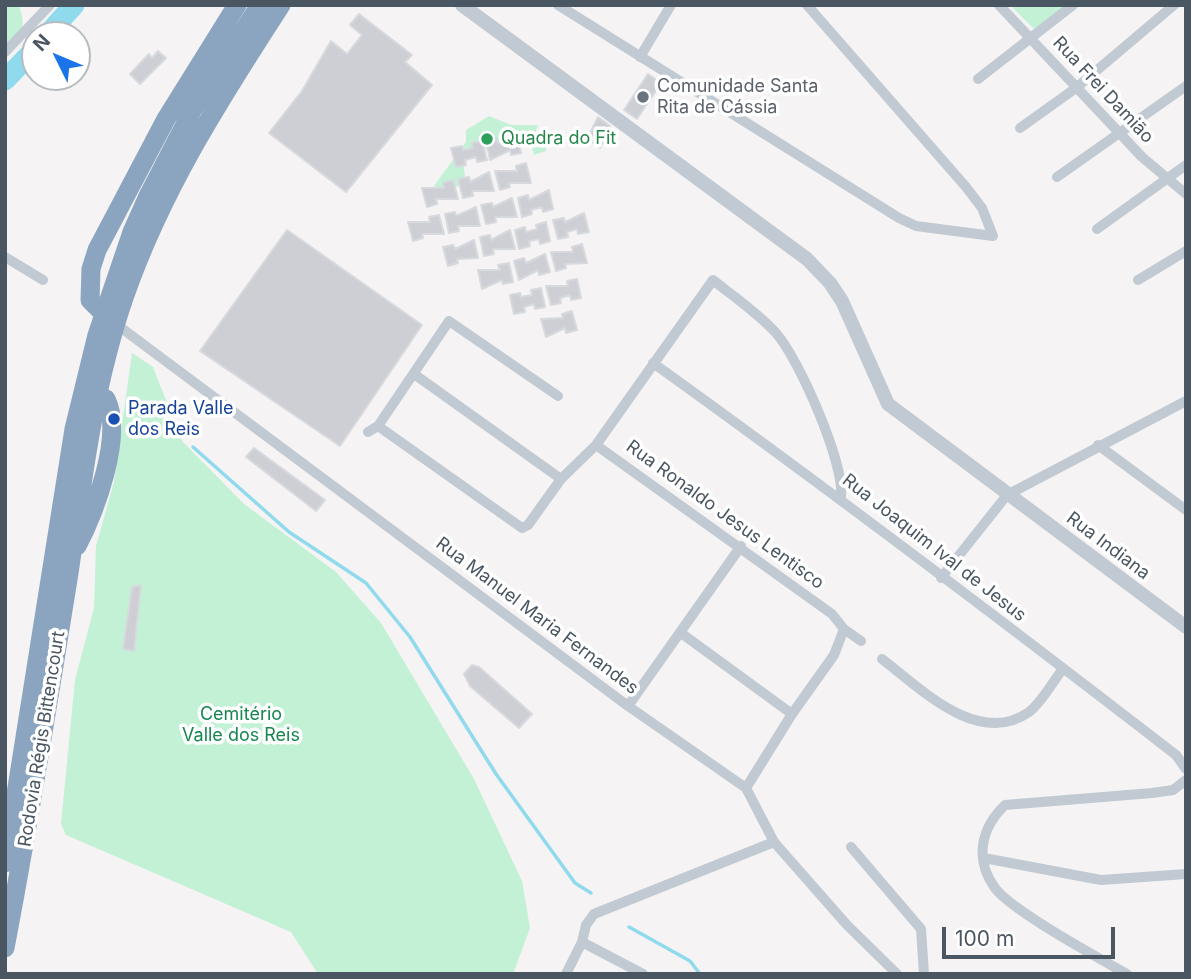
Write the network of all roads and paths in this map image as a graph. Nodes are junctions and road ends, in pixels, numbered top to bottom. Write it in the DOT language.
graph roads {
  1 [pos="50,5"];
  2 [pos="237,5"];
  3 [pos="260,5"];
  4 [pos="281,5"];
  5 [pos="462,5"];
  6 [pos="558,5"];
  7 [pos="671,5"];
  8 [pos="807,5"];
  9 [pos="999,5"];
  10 [pos="1073,5"];
  11 [pos="1174,5"];
  12 [pos="1031,39"];
  13 [pos="5,52"];
  14 [pos="640,57"];
  15 [pos="978,79"];
  16 [pos="1186,86"];
  17 [pos="1076,88"];
  18 [pos="1020,128"];
  19 [pos="1120,135"];
  20 [pos="1186,165"];
  21 [pos="1057,177"];
  22 [pos="1166,180"];
  23 [pos="1186,194"];
  24 [pos="1097,229"];
  25 [pos="1186,251"];
  26 [pos="5,257"];
  27 [pos="43,280"];
  28 [pos="1138,280"];
  29 [pos="110,320"];
  30 [pos="653,363"];
  31 [pos="414,374"];
  32 [pos="89,394"];
  33 [pos="558,396"];
  34 [pos="1186,401"];
  35 [pos="596,444"];
  36 [pos="1098,445"];
  37 [pos="561,479"];
  38 [pos="1007,495"];
  39 [pos="841,497"];
  40 [pos="1186,510"];
  41 [pos="741,546"];
  42 [pos="941,578"];
  43 [pos="1186,627"];
  44 [pos="844,629"];
  45 [pos="681,633"];
  46 [pos="861,641"];
  47 [pos="882,659"];
  48 [pos="1062,670"];
  49 [pos="628,706"];
  50 [pos="792,714"];
  51 [pos="1186,769"];
  52 [pos="1186,780"];
  53 [pos="746,788"];
  54 [pos="774,842"];
  55 [pos="851,847"];
  56 [pos="984,858"];
  57 [pos="5,863"];
  58 [pos="1186,874"];
  59 [pos="582,942"];
  60 [pos="5,948"];
  61 [pos="639,973"];
  62 [pos="566,974"];
  63 [pos="897,974"];
  64 [pos="924,974"];
  65 [pos="1127,974"];
  1 -- 13 [label="street"];
  2 -- 29 [label="highway"];
  3 -- 29 [label="highway"];
  4 -- 29 [label="highway"];
  5 -- 38 [label="street, Rua Indiana"];
  6 -- 14 [label="street"];
  7 -- 14 [label="street"];
  8 -- 14 [label="street"];
  9 -- 12 [label="street, Rua Frei Damião"];
  10 -- 12 [label="street"];
  11 -- 17 [label="street"];
  12 -- 15 [label="street"];
  12 -- 17 [label="street, Rua Frei Damião"];
  16 -- 19 [label="street"];
  17 -- 18 [label="street"];
  17 -- 19 [label="street, Rua Frei Damião"];
  19 -- 21 [label="street"];
  19 -- 22 [label="street, Rua Frei Damião"];
  20 -- 22 [label="street"];
  22 -- 23 [label="street, Rua Frei Damião"];
  22 -- 24 [label="street"];
  25 -- 28 [label="street"];
  26 -- 27 [label="street"];
  29 -- 32 [label="highway"];
  29 -- 32 [label="highway"];
  29 -- 49 [label="street, Rua Manuel Maria Fernandes"];
  30 -- 35 [label="street"];
  30 -- 39 [label="street, Rua Joaquim Ival de Jesus"];
  30 -- 39 [label="street"];
  31 -- 33 [label="street"];
  31 -- 37 [label="street"];
  31 -- 37 [label="street"];
  32 -- 57 [label="highway, Rodovia Régis Bittencourt"];
  32 -- 60 [label="highway, Rodovia Régis Bittencourt"];
  34 -- 36 [label="street"];
  35 -- 37 [label="street"];
  35 -- 41 [label="street, Rua Ronaldo Jesus Lentisco"];
  36 -- 38 [label="street"];
  36 -- 40 [label="street"];
  38 -- 42 [label="street"];
  38 -- 43 [label="street, Rua Indiana"];
  39 -- 42 [label="street, Rua Joaquim Ival de Jesus"];
  41 -- 44 [label="street, Rua Ronaldo Jesus Lentisco"];
  41 -- 45 [label="street"];
  42 -- 48 [label="street, Rua Joaquim Ival de Jesus"];
  44 -- 46 [label="street, Rua Ronaldo Jesus Lentisco"];
  44 -- 50 [label="street"];
  45 -- 49 [label="street"];
  45 -- 50 [label="street"];
  47 -- 48 [label="street"];
  48 -- 51 [label="street, Rua Joaquim Ival de Jesus"];
  49 -- 53 [label="street, Rua Manuel Maria Fernandes"];
  50 -- 53 [label="street"];
  52 -- 56 [label="street"];
  53 -- 54 [label="street, Rua Manuel Maria Fernandes"];
  54 -- 59 [label="street"];
  54 -- 63 [label="street, Rua Manuel Maria Fernandes"];
  55 -- 64 [label="street"];
  56 -- 58 [label="street"];
  56 -- 65 [label="street"];
  59 -- 61 [label="street"];
  59 -- 62 [label="street"];
}
